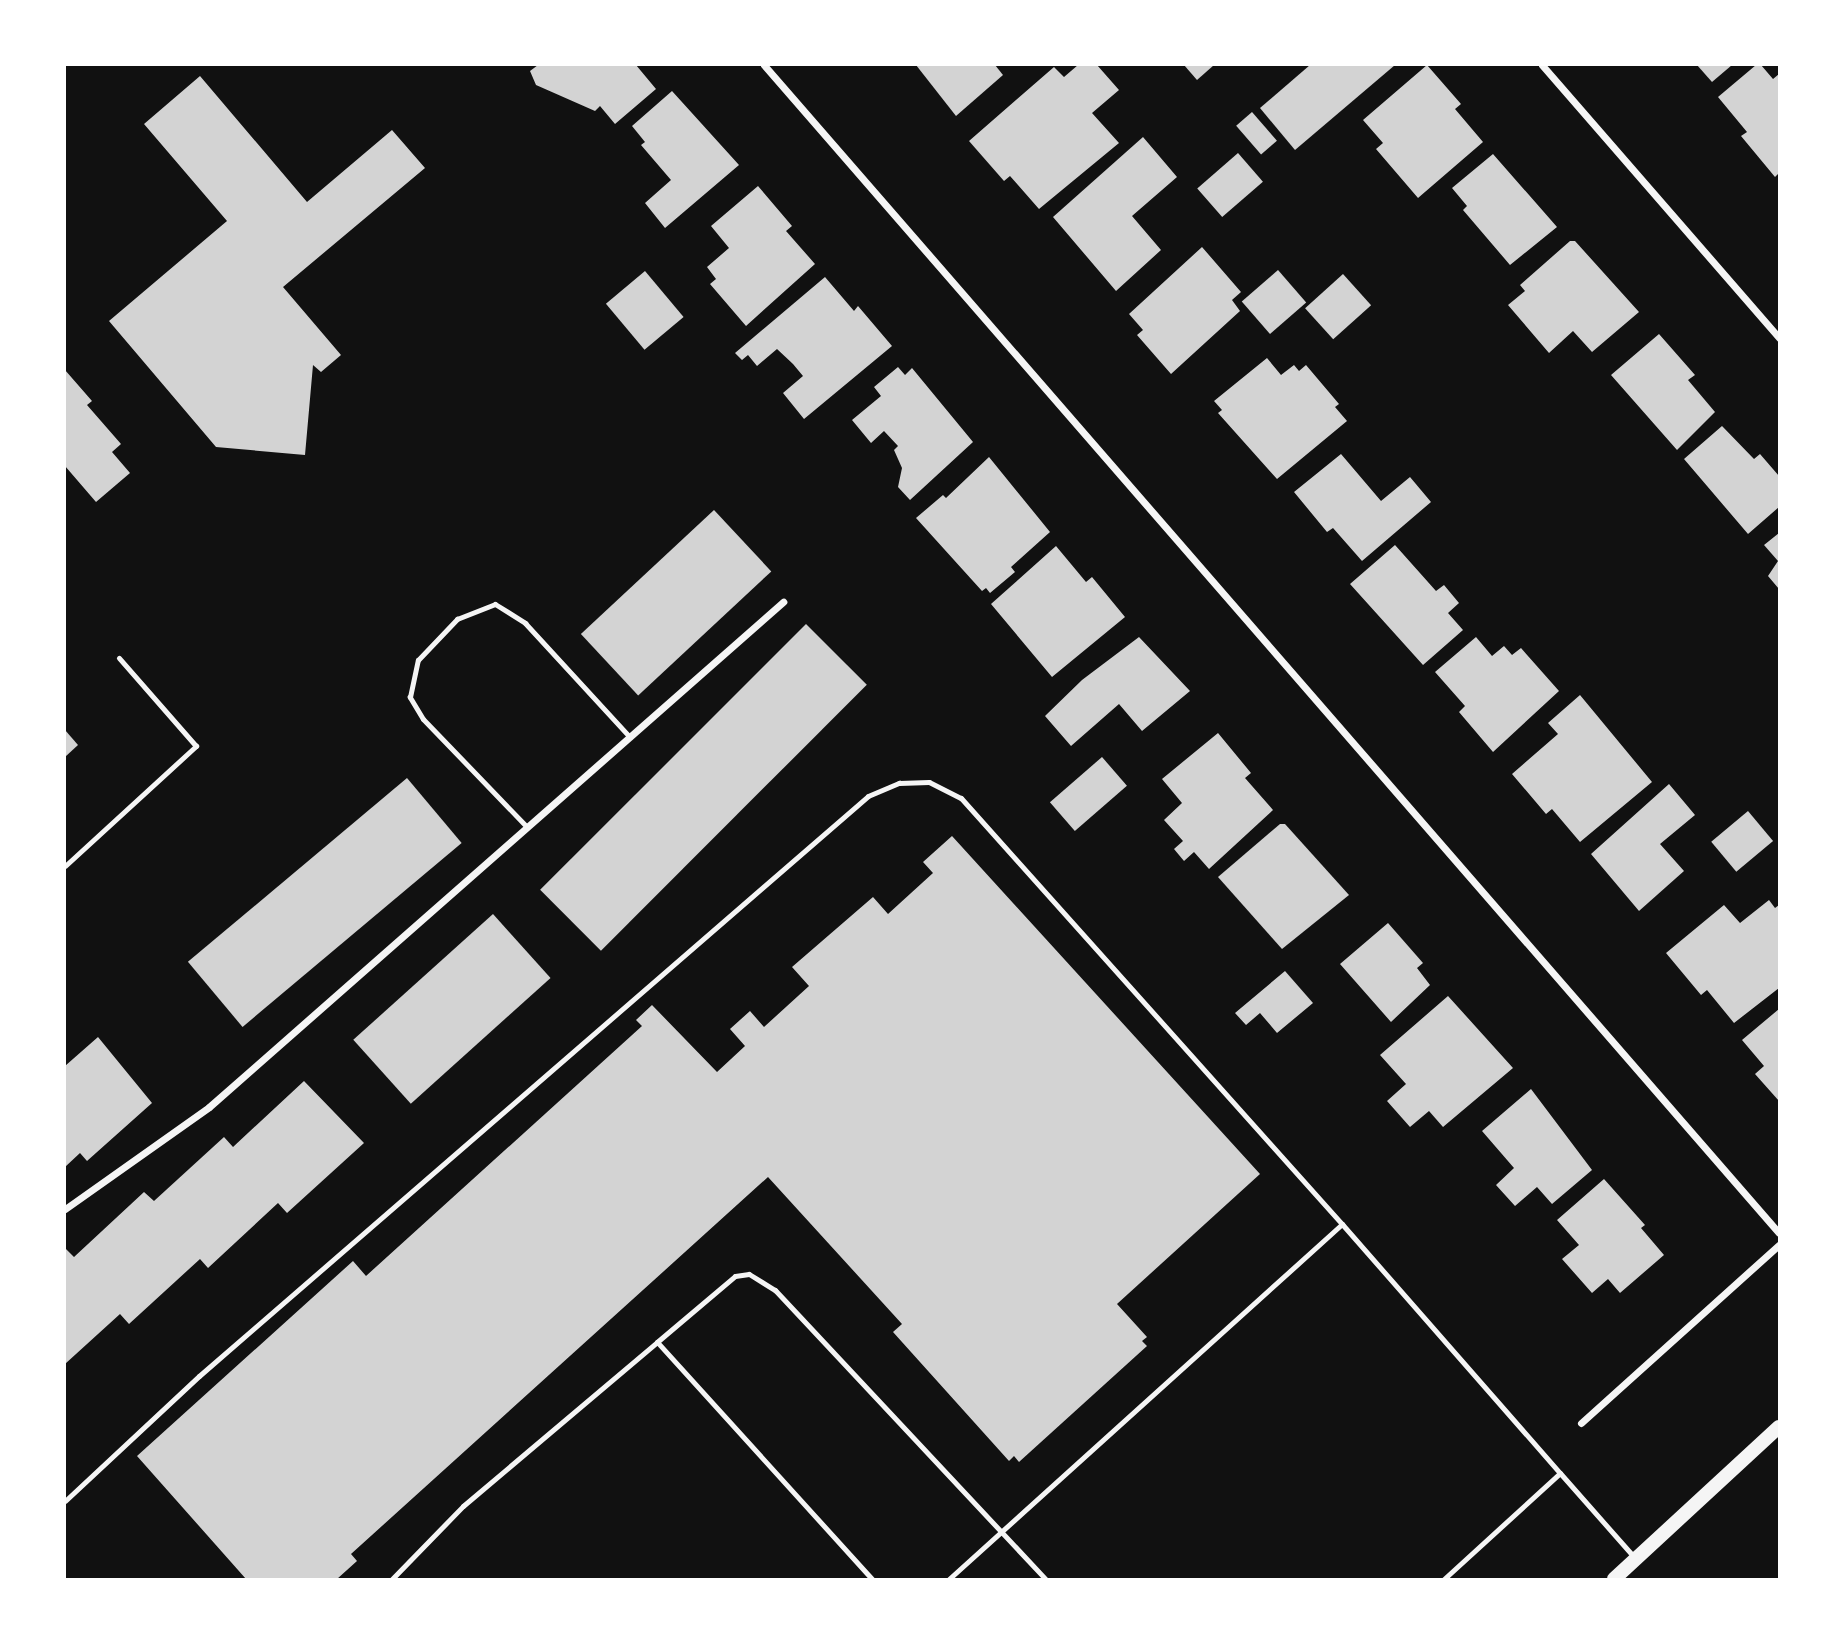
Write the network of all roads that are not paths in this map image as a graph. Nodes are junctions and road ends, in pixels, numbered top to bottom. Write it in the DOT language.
graph roads {
  1 [pos="764,65"];
  2 [pos="1542,65"];
  3 [pos="1779,338"];
  4 [pos="783,602"];
  5 [pos="119,658"];
  6 [pos="630,737"];
  7 [pos="527,827"];
  8 [pos="65,866"];
  9 [pos="65,1209"];
  10 [pos="1342,1224"];
  11 [pos="1779,1233"];
  12 [pos="1779,1245"];
  13 [pos="657,1342"];
  14 [pos="1581,1423"];
  15 [pos="1779,1427"];
  16 [pos="1560,1473"];
  17 [pos="65,1501"];
  18 [pos="1001,1531"];
  19 [pos="1636,1559"];
  20 [pos="392,1579"];
  21 [pos="872,1579"];
  22 [pos="949,1579"];
  23 [pos="1045,1579"];
  24 [pos="1444,1579"];
  25 [pos="1614,1579"];
  1 -- 11 [label="street"];
  2 -- 3 [label="street"];
  4 -- 6 [label="street"];
  5 -- 8 [label="lane"];
  6 -- 7 [label="street"];
  6 -- 7 [label="lane"];
  7 -- 9 [label="street"];
  10 -- 16 [label="lane"];
  10 -- 17 [label="lane"];
  10 -- 18 [label="lane"];
  12 -- 14 [label="street"];
  13 -- 18 [label="lane"];
  13 -- 20 [label="lane"];
  13 -- 21 [label="lane"];
  15 -- 19 [label="main road"];
  16 -- 19 [label="lane"];
  16 -- 24 [label="lane"];
  18 -- 22 [label="lane"];
  18 -- 23 [label="lane"];
  19 -- 25 [label="main road"];
}
